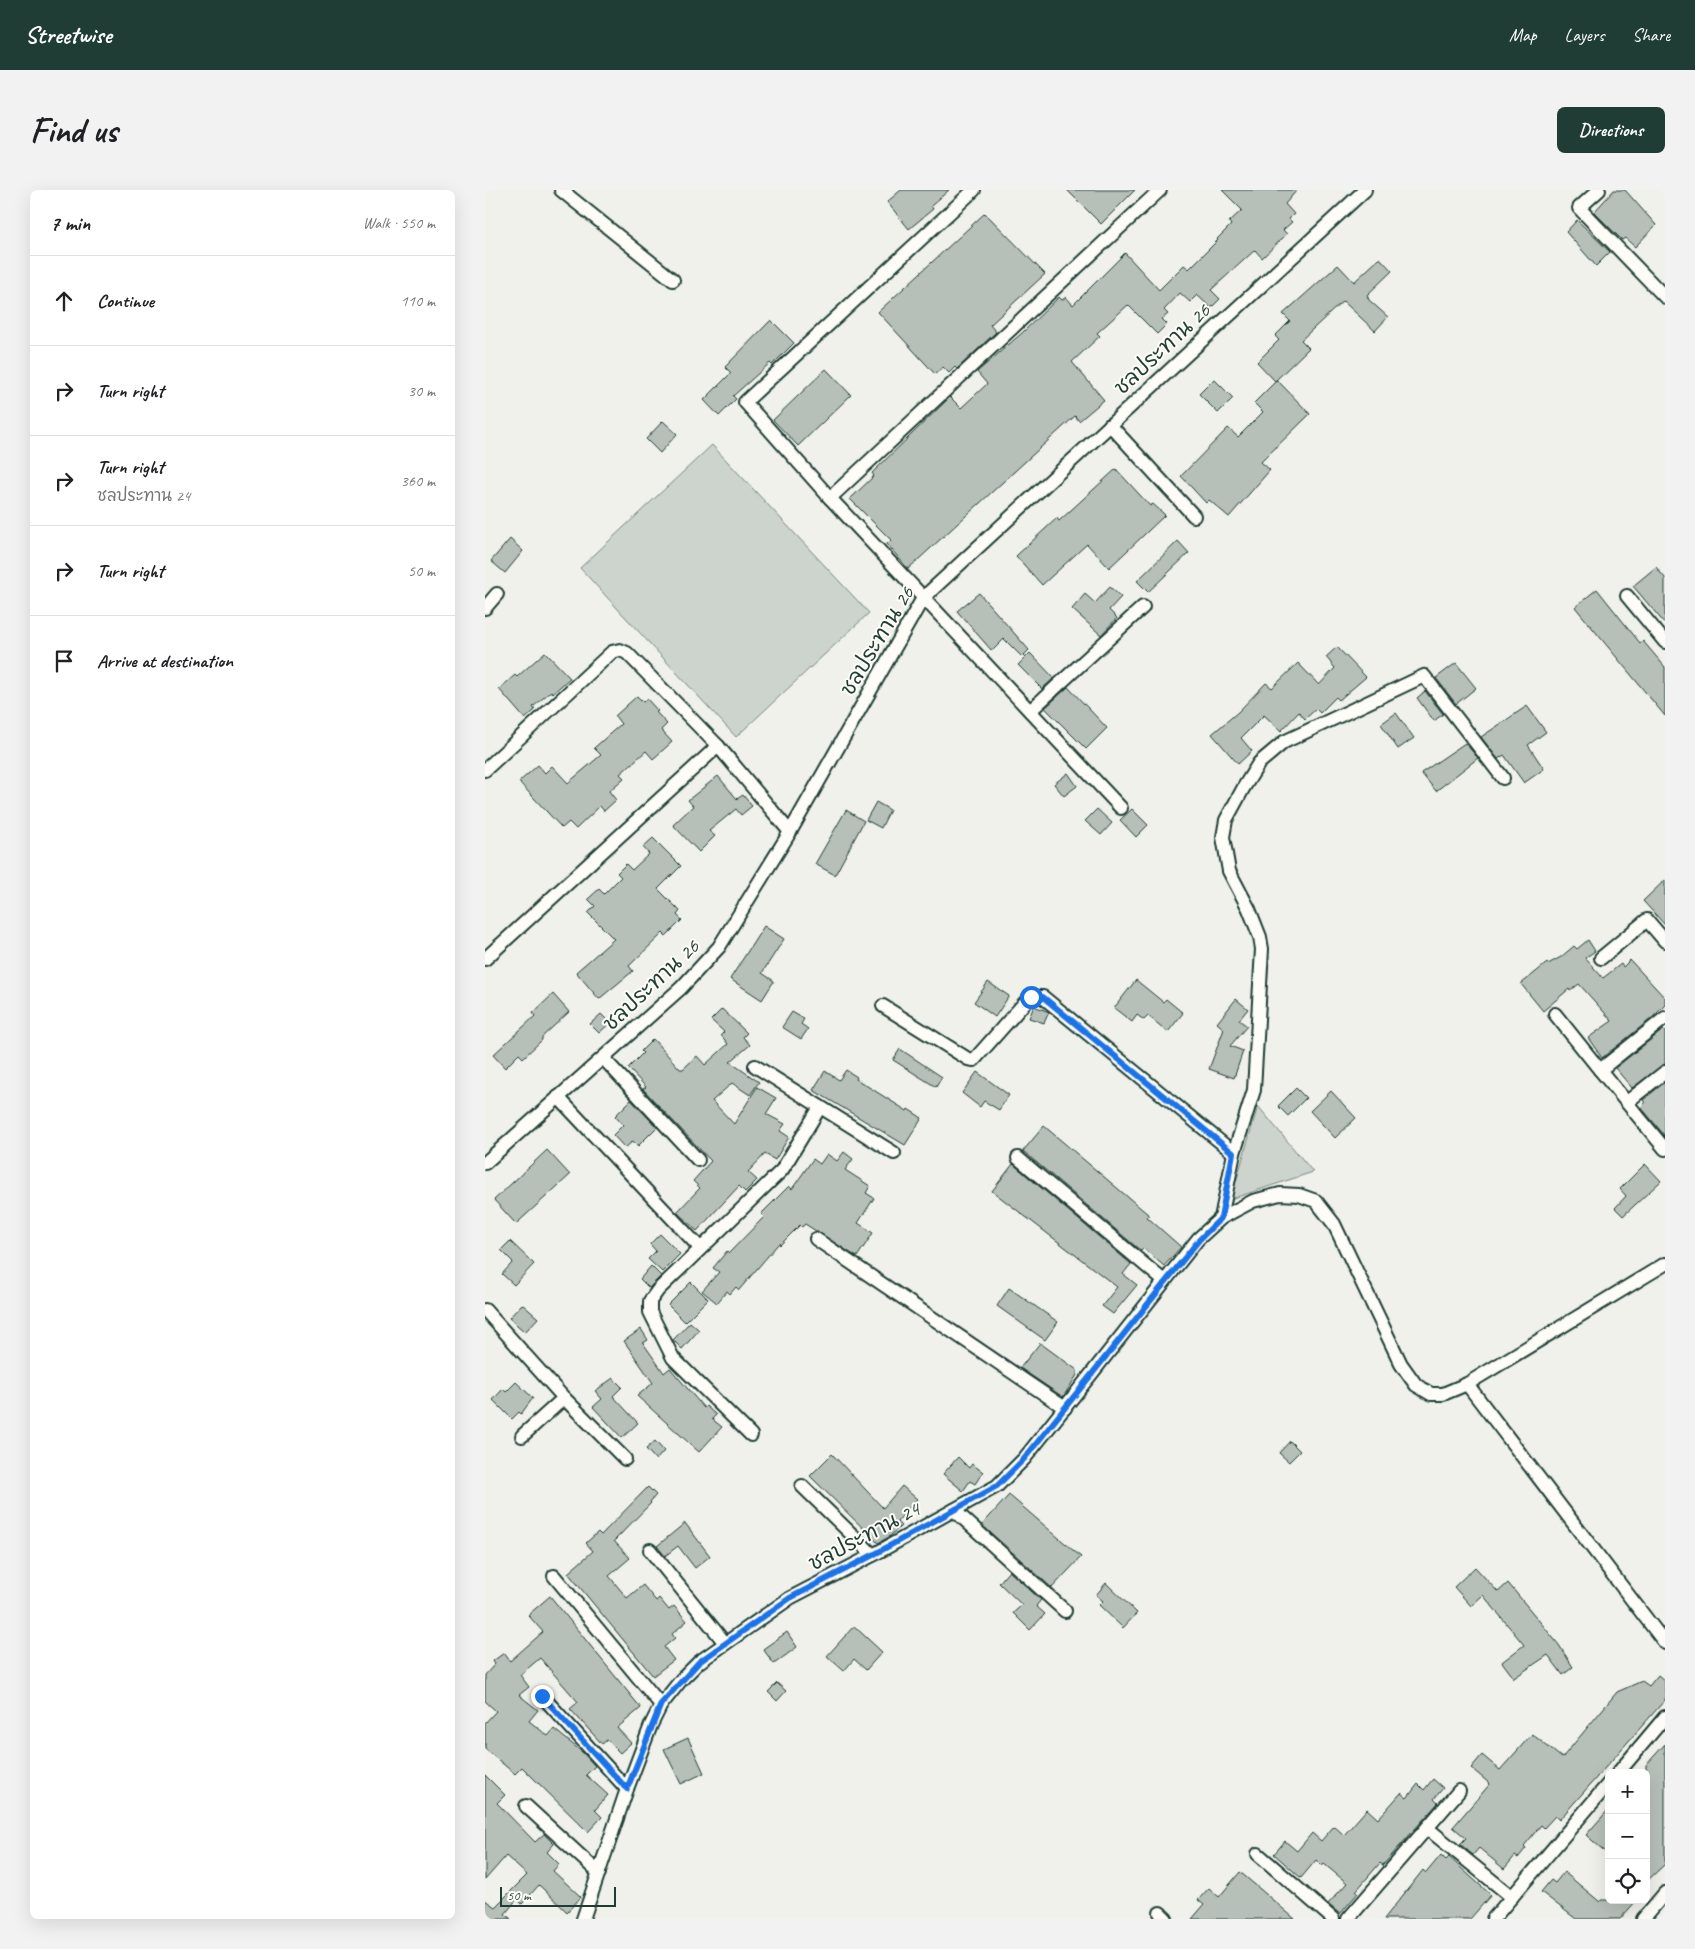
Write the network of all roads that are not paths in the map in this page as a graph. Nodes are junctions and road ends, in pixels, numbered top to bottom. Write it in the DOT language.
graph roads {
  1 [pos="561,190"];
  2 [pos="974,190"];
  3 [pos="1160,190"];
  4 [pos="1365,190"];
  5 [pos="1599,190"];
  6 [pos="673,280"];
  7 [pos="1665,297"];
  8 [pos="1110,425"];
  9 [pos="830,498"];
  10 [pos="1195,516"];
  11 [pos="497,594"];
  12 [pos="1627,596"];
  13 [pos="923,598"];
  14 [pos="1143,607"];
  15 [pos="485,608"];
  16 [pos="1665,642"];
  17 [pos="1030,711"];
  18 [pos="718,746"];
  19 [pos="485,770"];
  20 [pos="1503,778"];
  21 [pos="1121,808"];
  22 [pos="790,832"];
  23 [pos="1665,941"];
  24 [pos="1601,958"];
  25 [pos="485,959"];
  26 [pos="883,1006"];
  27 [pos="1555,1014"];
  28 [pos="1665,1018"];
  29 [pos="603,1058"];
  30 [pos="755,1066"];
  31 [pos="1600,1070"];
  32 [pos="1665,1072"];
  33 [pos="558,1097"];
  34 [pos="1627,1102"];
  35 [pos="820,1107"];
  36 [pos="1665,1149"];
  37 [pos="1233,1153"];
  38 [pos="894,1154"];
  39 [pos="1018,1158"];
  40 [pos="699,1160"];
  41 [pos="485,1163"];
  42 [pos="1221,1218"];
  43 [pos="816,1239"];
  44 [pos="700,1248"];
  45 [pos="1665,1264"];
  46 [pos="1164,1281"];
  47 [pos="485,1310"];
  48 [pos="1467,1384"];
  49 [pos="564,1398"];
  50 [pos="1065,1408"];
  51 [pos="751,1435"];
  52 [pos="523,1436"];
  53 [pos="625,1459"];
  54 [pos="802,1486"];
  55 [pos="954,1510"];
  56 [pos="650,1550"];
  57 [pos="873,1555"];
  58 [pos="554,1576"];
  59 [pos="1065,1611"];
  60 [pos="725,1643"];
  61 [pos="1665,1643"];
  62 [pos="542,1696"];
  63 [pos="661,1704"];
  64 [pos="1665,1717"];
  65 [pos="1621,1769"];
  66 [pos="627,1789"];
  67 [pos="1605,1789"];
  68 [pos="1459,1791"];
  69 [pos="526,1806"];
  70 [pos="1427,1828"];
  71 [pos="1258,1854"];
  72 [pos="599,1873"];
  73 [pos="1665,1893"];
  74 [pos="1512,1897"];
  75 [pos="583,1919"];
  76 [pos="1333,1919"];
  77 [pos="1348,1919"];
  78 [pos="1493,1919"];
  79 [pos="1643,1919"];
  1 -- 6 [label="street"];
  2 -- 9 [label="street"];
  3 -- 9 [label="street"];
  4 -- 8 [label="street, ชลประทาน 26"];
  5 -- 7 [label="street"];
  8 -- 10 [label="street"];
  8 -- 13 [label="street, ชลประทาน 26"];
  9 -- 13 [label="street"];
  11 -- 15 [label="street"];
  12 -- 16 [label="street"];
  13 -- 17 [label="street"];
  13 -- 22 [label="street, ชลประทาน 26"];
  14 -- 17 [label="street"];
  17 -- 21 [label="street"];
  18 -- 19 [label="street"];
  18 -- 22 [label="street"];
  18 -- 25 [label="street"];
  20 -- 37 [label="street"];
  22 -- 29 [label="street, ชลประทาน 26"];
  23 -- 24 [label="street"];
  26 -- 37 [label="street"];
  27 -- 31 [label="street"];
  28 -- 31 [label="street"];
  29 -- 33 [label="street, ชลประทาน 26"];
  29 -- 40 [label="street"];
  30 -- 35 [label="street"];
  31 -- 34 [label="street"];
  32 -- 34 [label="street"];
  33 -- 41 [label="street, ชลประทาน 26"];
  33 -- 44 [label="street"];
  34 -- 36 [label="street"];
  35 -- 38 [label="street"];
  35 -- 44 [label="street"];
  37 -- 42 [label="street"];
  39 -- 46 [label="street"];
  42 -- 46 [label="street, ชลประทาน 24"];
  42 -- 48 [label="street, ชลประทาน 24"];
  43 -- 50 [label="street"];
  44 -- 51 [label="street"];
  45 -- 48 [label="street, ชลประทาน 24"];
  46 -- 50 [label="street, ชลประทาน 24"];
  47 -- 49 [label="street"];
  48 -- 61 [label="street"];
  49 -- 52 [label="street"];
  49 -- 53 [label="street"];
  50 -- 55 [label="street, ชลประทาน 24"];
  54 -- 57 [label="street"];
  55 -- 57 [label="street, ชลประทาน 24"];
  55 -- 59 [label="street"];
  56 -- 60 [label="street"];
  57 -- 60 [label="street, ชลประทาน 24"];
  58 -- 63 [label="street"];
  60 -- 63 [label="street, ชลประทาน 24"];
  62 -- 66 [label="street"];
  63 -- 66 [label="street, ชลประทาน 24"];
  64 -- 65 [label="street"];
  66 -- 72 [label="street, ชลประทาน 24"];
  67 -- 74 [label="street"];
  68 -- 70 [label="street"];
  69 -- 72 [label="street"];
  70 -- 74 [label="street"];
  70 -- 77 [label="street"];
  71 -- 76 [label="street"];
  72 -- 75 [label="street, ชลประทาน 24"];
  73 -- 79 [label="street"];
  74 -- 78 [label="street"];
}
